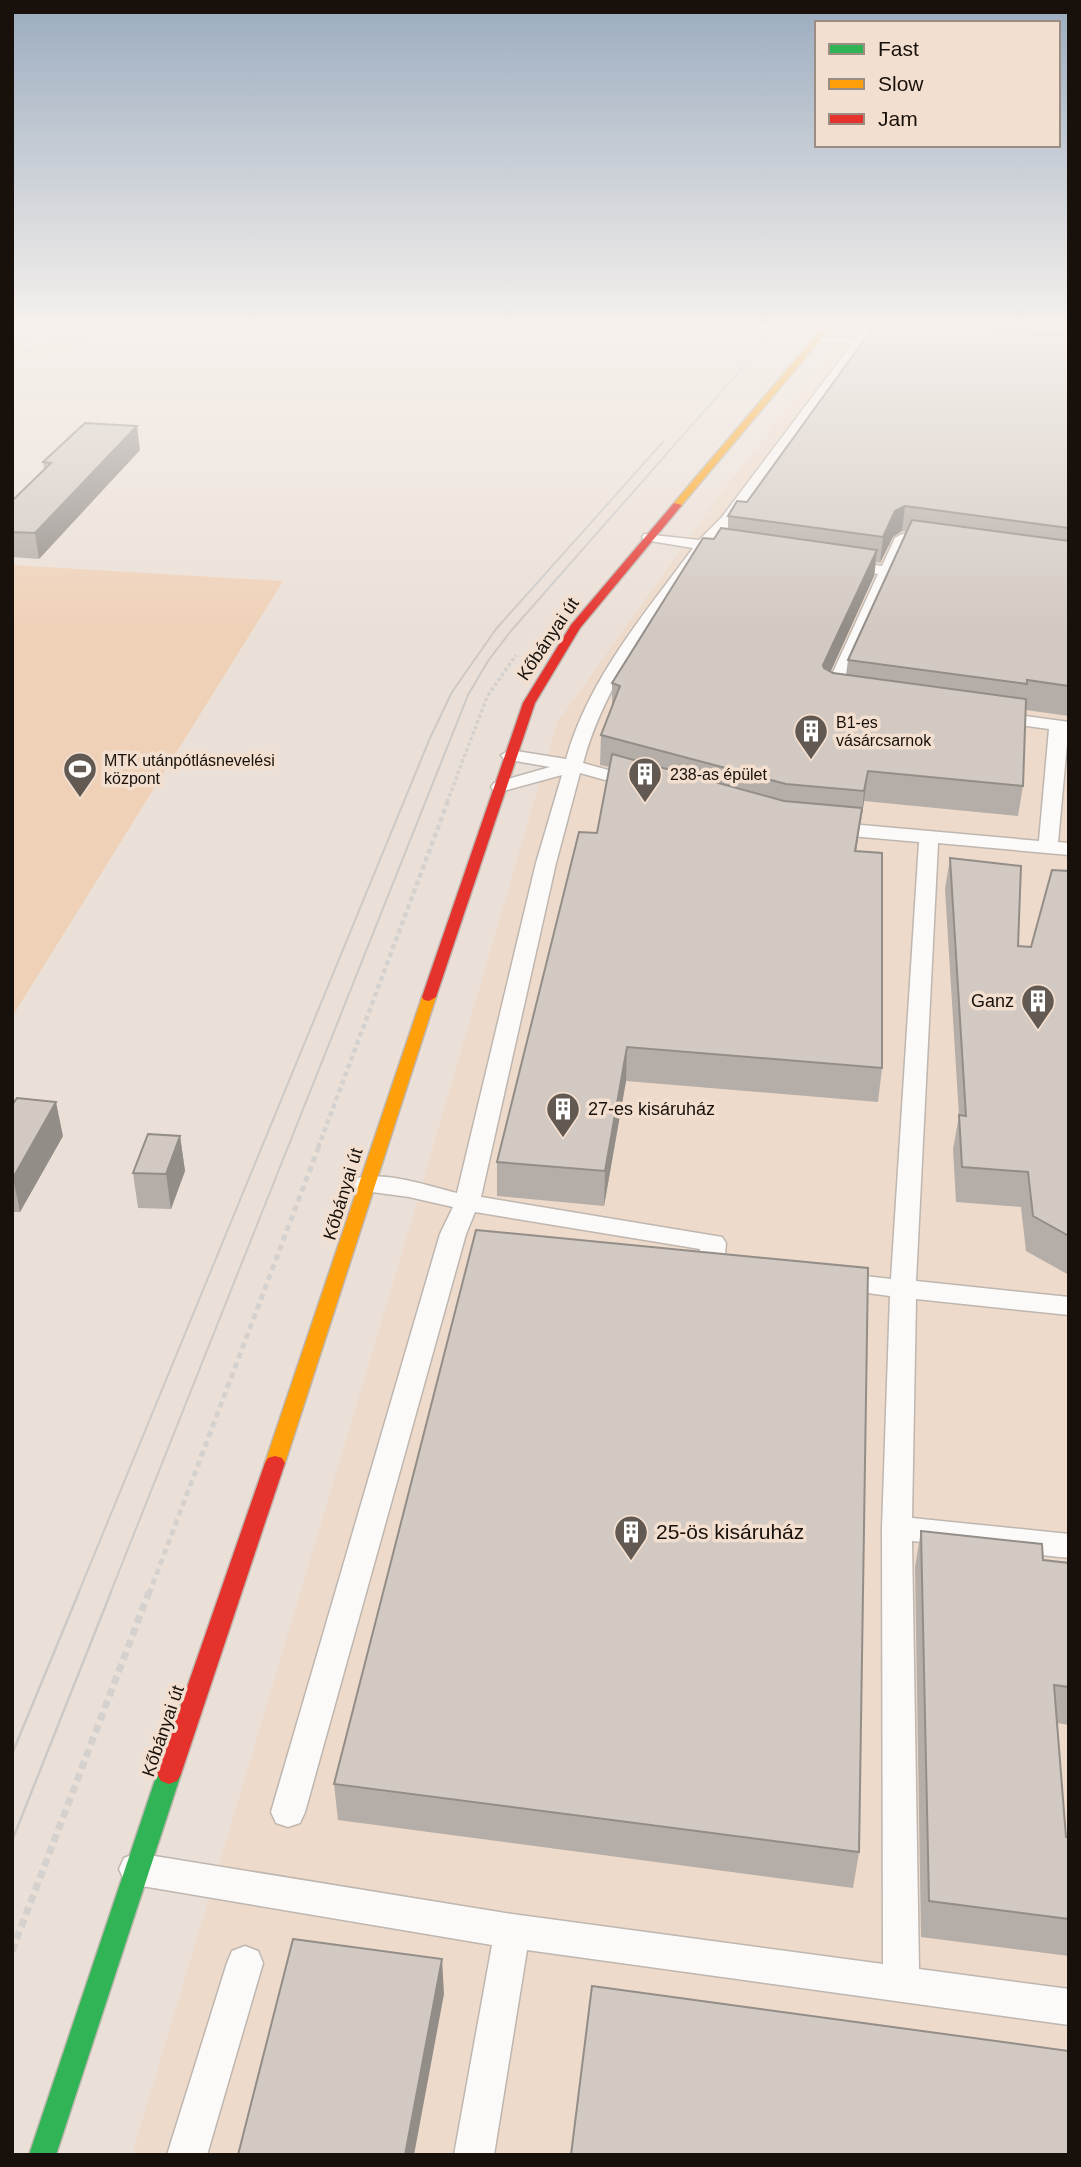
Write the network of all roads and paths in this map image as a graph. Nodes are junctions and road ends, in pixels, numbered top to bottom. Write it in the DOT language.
graph roads {
  1 [pos="743,426"];
  2 [pos="798,426"];
  3 [pos="649,537"];
  4 [pos="703,545"];
  5 [pos="953,545"];
  6 [pos="735,550"];
  7 [pos="832,563"];
  8 [pos="887,571"];
  9 [pos="858,698"];
  10 [pos="978,714"];
  11 [pos="1063,726"];
  12 [pos="510,755"];
  13 [pos="574,766"];
  14 [pos="500,788"];
  15 [pos="653,788"];
  16 [pos="808,826"];
  17 [pos="929,837"];
  18 [pos="1048,847"];
  19 [pos="1069,849"];
  20 [pos="366,1184"];
  21 [pos="467,1203"];
  22 [pos="752,1275"];
  23 [pos="820,1281"];
  24 [pos="903,1288"];
  25 [pos="1069,1306"];
  26 [pos="897,1528"];
  27 [pos="1069,1546"];
  28 [pos="288,1812"];
  29 [pos="136,1870"];
  30 [pos="512,1931"];
  31 [pos="245,1963"];
  32 [pos="901,1984"];
  33 [pos="1069,2007"];
  34 [pos="42,2155"];
  35 [pos="187,2155"];
  36 [pos="474,2155"];
  1 -- 3 [label="main road, Kőbányai út"];
  2 -- 4 [label="lane"];
  3 -- 4 [label="lane"];
  3 -- 12 [label="main road, Kőbányai út"];
  4 -- 6 [label="lane"];
  4 -- 13 [label="lane"];
  5 -- 8 [label="lane"];
  7 -- 8 [label="lane"];
  8 -- 9 [label="lane"];
  10 -- 11 [label="lane"];
  11 -- 18 [label="lane"];
  12 -- 13 [label="lane"];
  12 -- 14 [label="main road, Kőbányai út"];
  13 -- 14 [label="lane"];
  13 -- 15 [label="lane"];
  13 -- 21 [label="lane"];
  14 -- 20 [label="main road, Kőbányai út"];
  16 -- 17 [label="lane"];
  17 -- 18 [label="lane"];
  17 -- 24 [label="lane"];
  18 -- 19 [label="lane"];
  20 -- 21 [label="lane"];
  20 -- 29 [label="main road, Kőbányai út"];
  21 -- 22 [label="lane"];
  21 -- 28 [label="lane"];
  23 -- 24 [label="lane"];
  24 -- 25 [label="lane"];
  24 -- 26 [label="lane"];
  26 -- 27 [label="lane"];
  26 -- 32 [label="lane"];
  29 -- 30 [label="lane"];
  29 -- 34 [label="main road, Kőbányai út"];
  30 -- 32 [label="lane"];
  30 -- 36 [label="lane"];
  31 -- 35 [label="lane"];
  32 -- 33 [label="lane"];
}
